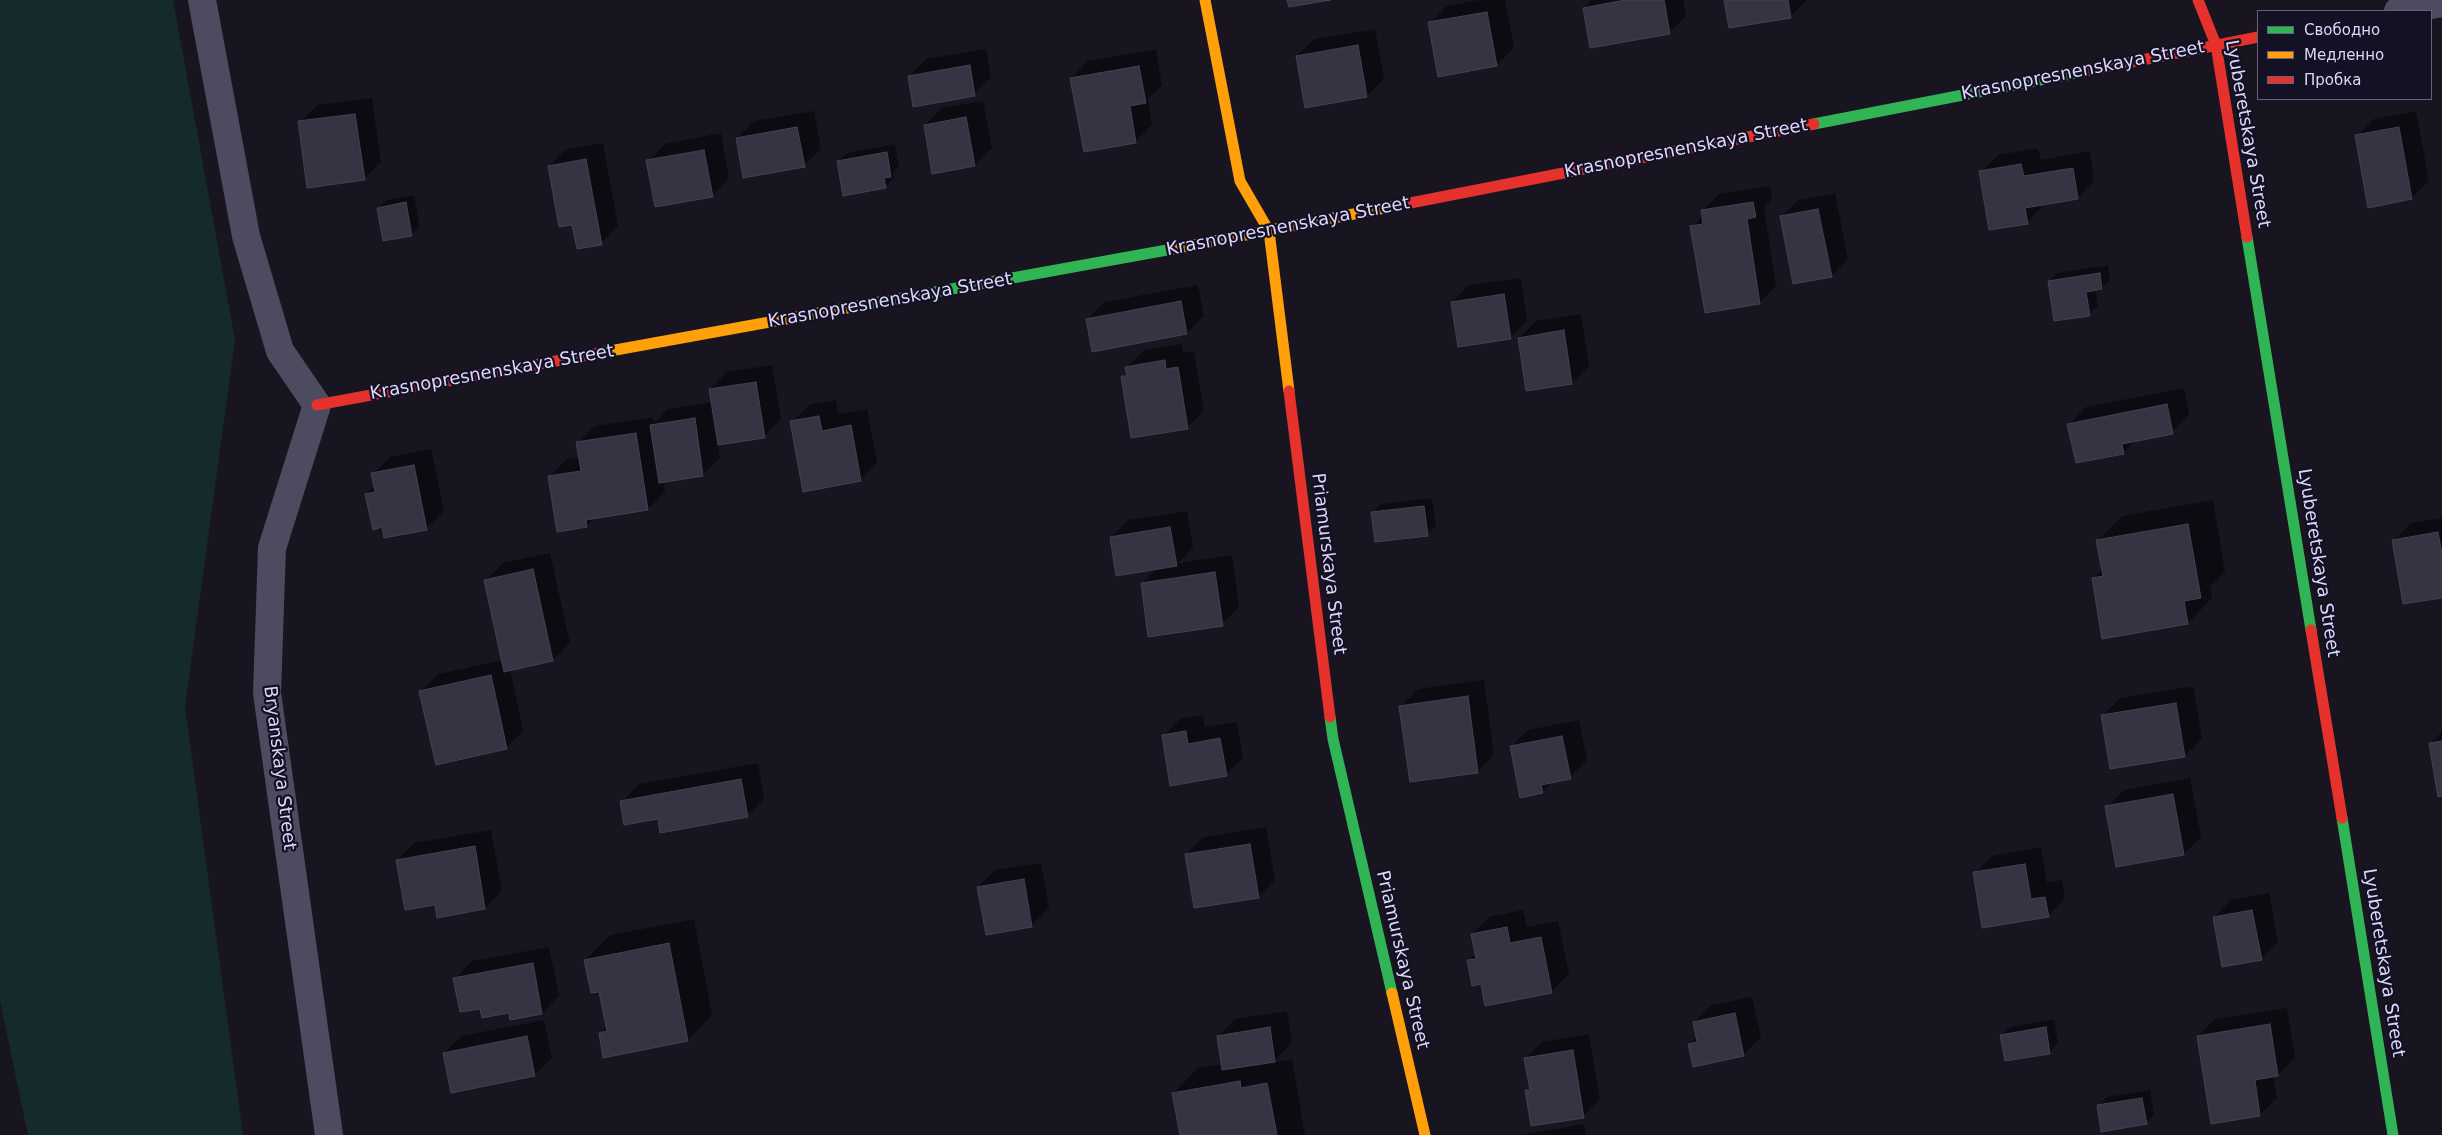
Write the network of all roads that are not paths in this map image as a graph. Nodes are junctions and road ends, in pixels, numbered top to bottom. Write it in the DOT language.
graph roads {
  1 [pos="202,0"];
  2 [pos="1205,0"];
  3 [pos="2198,0"];
  4 [pos="2442,3"];
  5 [pos="2404,10"];
  6 [pos="2257,37"];
  7 [pos="2216,44"];
  8 [pos="1269,231"];
  9 [pos="317,405"];
  10 [pos="329,1135"];
  11 [pos="1425,1135"];
  12 [pos="2393,1135"];
  1 -- 9 [label="street"];
  2 -- 8 [label="street, Priamurskaya Street"];
  3 -- 7 [label="street, Lyuberetskaya Street"];
  4 -- 5 [label="street"];
  6 -- 7 [label="street, Krasnopresnenskaya Street"];
  7 -- 8 [label="street, Krasnopresnenskaya Street"];
  7 -- 12 [label="street, Lyuberetskaya Street"];
  8 -- 9 [label="street, Krasnopresnenskaya Street"];
  8 -- 11 [label="street, Priamurskaya Street"];
  9 -- 10 [label="street, Bryanskaya Street"];
}
